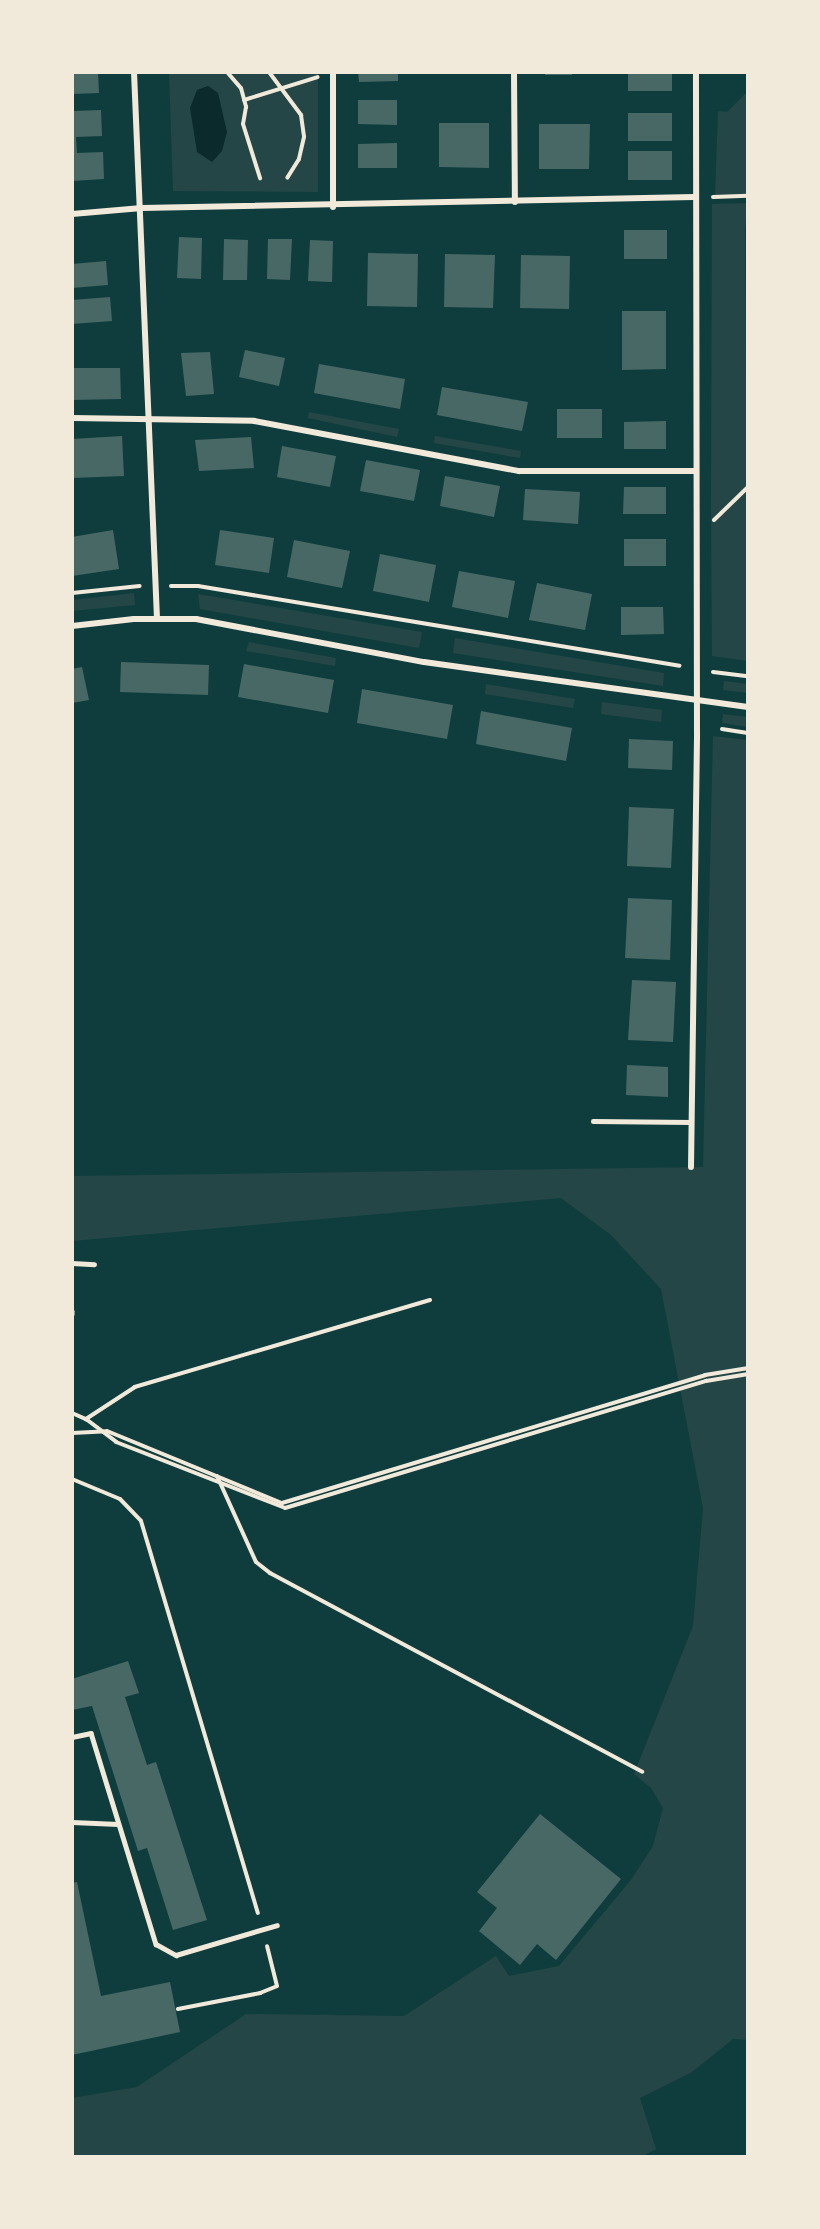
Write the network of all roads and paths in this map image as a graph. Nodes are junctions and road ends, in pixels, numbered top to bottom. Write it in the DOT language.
graph roads {
  1 [pos="134,72"];
  2 [pos="227,72"];
  3 [pos="269,72"];
  4 [pos="333,72"];
  5 [pos="514,72"];
  6 [pos="696,72"];
  7 [pos="322,75"];
  8 [pos="281,88"];
  9 [pos="244,100"];
  10 [pos="260,178"];
  11 [pos="286,178"];
  12 [pos="748,196"];
  13 [pos="694,197"];
  14 [pos="515,202"];
  15 [pos="333,207"];
  16 [pos="142,208"];
  17 [pos="72,214"];
  18 [pos="72,418"];
  19 [pos="150,419"];
  20 [pos="694,471"];
  21 [pos="748,487"];
  22 [pos="712,522"];
  23 [pos="157,586"];
  24 [pos="72,593"];
  25 [pos="157,619"];
  26 [pos="72,626"];
  27 [pos="696,669"];
  28 [pos="748,676"];
  29 [pos="697,700"];
  30 [pos="748,707"];
  31 [pos="723,729"];
  32 [pos="748,733"];
  33 [pos="593,1121"];
  34 [pos="691,1122"];
  35 [pos="691,1167"];
  36 [pos="72,1263"];
  37 [pos="94,1264"];
  38 [pos="430,1300"];
  39 [pos="748,1368"];
  40 [pos="748,1374"];
  41 [pos="72,1413"];
  42 [pos="86,1419"];
  43 [pos="104,1431"];
  44 [pos="72,1433"];
  45 [pos="216,1475"];
  46 [pos="72,1479"];
  47 [pos="222,1484"];
  48 [pos="72,1737"];
  49 [pos="642,1772"];
  50 [pos="72,1822"];
  51 [pos="118,1824"];
  52 [pos="277,1925"];
  53 [pos="264,1930"];
  54 [pos="178,2009"];
  1 -- 16 [label="street"];
  2 -- 9 [label="path"];
  3 -- 8 [label="path"];
  4 -- 15 [label="street"];
  5 -- 14 [label="street"];
  6 -- 13 [label="street"];
  7 -- 8 [label="path"];
  8 -- 9 [label="path"];
  8 -- 11 [label="path"];
  9 -- 10 [label="path"];
  12 -- 13 [label="path"];
  13 -- 14 [label="street"];
  13 -- 20 [label="street"];
  14 -- 15 [label="street"];
  15 -- 16 [label="street"];
  16 -- 17 [label="street"];
  16 -- 19 [label="street"];
  18 -- 19 [label="street"];
  19 -- 20 [label="street"];
  19 -- 23 [label="street"];
  20 -- 27 [label="street"];
  21 -- 22 [label="path"];
  23 -- 24 [label="path"];
  23 -- 25 [label="street"];
  23 -- 27 [label="path"];
  25 -- 26 [label="street"];
  25 -- 29 [label="street"];
  27 -- 28 [label="path"];
  27 -- 29 [label="street"];
  29 -- 30 [label="street"];
  29 -- 34 [label="street"];
  31 -- 32 [label="path"];
  33 -- 34 [label="lane"];
  34 -- 35 [label="street"];
  36 -- 37 [label="lane"];
  38 -- 42 [label="path"];
  39 -- 45 [label="path"];
  40 -- 47 [label="path"];
  41 -- 42 [label="path"];
  42 -- 43 [label="path"];
  43 -- 44 [label="path"];
  43 -- 45 [label="path"];
  43 -- 47 [label="path"];
  45 -- 47 [label="path"];
  46 -- 53 [label="path"];
  47 -- 49 [label="path"];
  48 -- 51 [label="lane"];
  50 -- 51 [label="lane"];
  51 -- 53 [label="lane"];
  52 -- 53 [label="lane"];
  53 -- 54 [label="path"];
}
